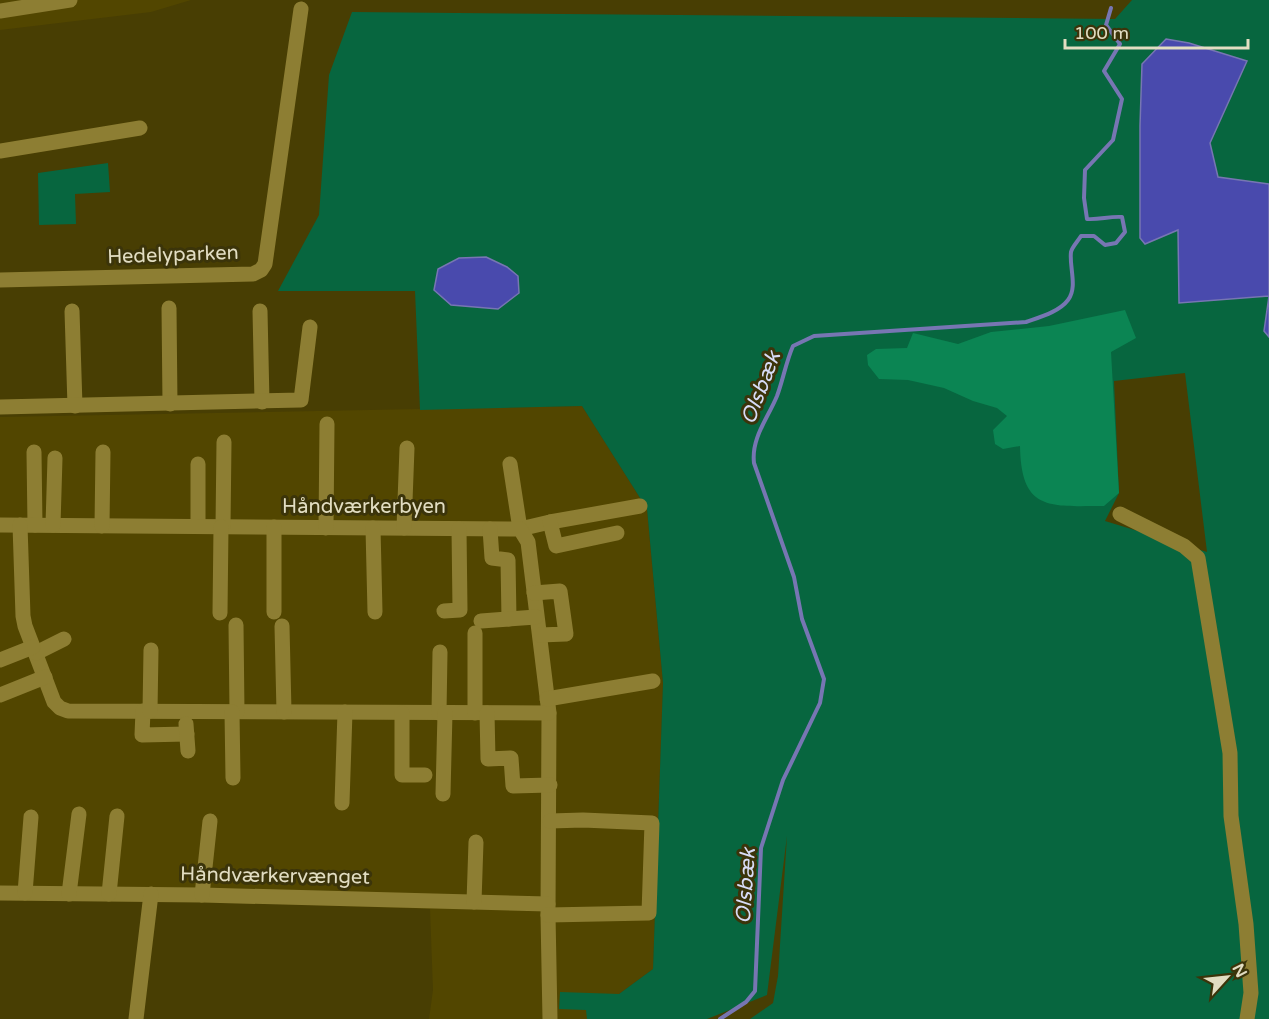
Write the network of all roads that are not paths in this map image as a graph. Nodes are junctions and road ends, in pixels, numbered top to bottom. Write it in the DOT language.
graph roads {
  1 [pos="70,0"];
  2 [pos="301,9"];
  3 [pos="0,11"];
  4 [pos="140,128"];
  5 [pos="0,151"];
  6 [pos="0,280"];
  7 [pos="169,308"];
  8 [pos="72,311"];
  9 [pos="260,311"];
  10 [pos="310,327"];
  11 [pos="262,402"];
  12 [pos="170,404"];
  13 [pos="75,406"];
  14 [pos="0,407"];
  15 [pos="327,424"];
  16 [pos="224,442"];
  17 [pos="407,448"];
  18 [pos="34,452"];
  19 [pos="103,452"];
  20 [pos="56,458"];
  21 [pos="198,464"];
  22 [pos="510,464"];
  23 [pos="640,506"];
  24 [pos="1120,514"];
  25 [pos="550,522"];
  26 [pos="0,525"];
  27 [pos="28,525"];
  28 [pos="53,525"];
  29 [pos="102,526"];
  30 [pos="198,526"];
  31 [pos="222,527"];
  32 [pos="274,527"];
  33 [pos="326,528"];
  34 [pos="373,528"];
  35 [pos="404,528"];
  36 [pos="459,529"];
  37 [pos="490,529"];
  38 [pos="520,529"];
  39 [pos="617,533"];
  40 [pos="534,593"];
  41 [pos="444,611"];
  42 [pos="274,612"];
  43 [pos="375,612"];
  44 [pos="220,613"];
  45 [pos="536,617"];
  46 [pos="509,619"];
  47 [pos="236,625"];
  48 [pos="282,626"];
  49 [pos="540,635"];
  50 [pos="64,639"];
  51 [pos="34,650"];
  52 [pos="151,650"];
  53 [pos="440,652"];
  54 [pos="0,660"];
  55 [pos="45,677"];
  56 [pos="653,681"];
  57 [pos="0,694"];
  58 [pos="548,706"];
  59 [pos="147,711"];
  60 [pos="186,711"];
  61 [pos="235,712"];
  62 [pos="284,712"];
  63 [pos="345,712"];
  64 [pos="402,712"];
  65 [pos="442,713"];
  66 [pos="481,713"];
  67 [pos="187,734"];
  68 [pos="188,751"];
  69 [pos="425,775"];
  70 [pos="233,778"];
  71 [pos="550,786"];
  72 [pos="442,794"];
  73 [pos="342,803"];
  74 [pos="79,814"];
  75 [pos="117,816"];
  76 [pos="31,817"];
  77 [pos="210,821"];
  78 [pos="550,821"];
  79 [pos="476,842"];
  80 [pos="0,893"];
  81 [pos="25,893"];
  82 [pos="69,894"];
  83 [pos="109,894"];
  84 [pos="151,894"];
  85 [pos="202,895"];
  86 [pos="474,902"];
  87 [pos="548,910"];
  88 [pos="136,1019"];
  89 [pos="550,1019"];
  90 [pos="1247,1019"];
  1 -- 3 [label="street"];
  2 -- 6 [label="street, Hedelyparken"];
  4 -- 5 [label="street"];
  7 -- 12 [label="street"];
  8 -- 13 [label="street"];
  9 -- 11 [label="street"];
  10 -- 11 [label="street"];
  11 -- 12 [label="street"];
  12 -- 13 [label="street"];
  13 -- 14 [label="street"];
  15 -- 33 [label="street"];
  16 -- 31 [label="street"];
  17 -- 35 [label="street"];
  18 -- 27 [label="street"];
  19 -- 29 [label="street"];
  20 -- 28 [label="street"];
  21 -- 30 [label="street"];
  22 -- 38 [label="street"];
  23 -- 25 [label="street, Håndværkerbyen"];
  24 -- 90 [label="street"];
  25 -- 38 [label="street, Håndværkerbyen"];
  25 -- 39 [label="street"];
  26 -- 27 [label="street, Håndværkerbyen"];
  27 -- 28 [label="street, Håndværkerbyen"];
  27 -- 51 [label="street"];
  28 -- 29 [label="street, Håndværkerbyen"];
  29 -- 30 [label="street, Håndværkerbyen"];
  30 -- 31 [label="street, Håndværkerbyen"];
  31 -- 32 [label="street, Håndværkerbyen"];
  31 -- 44 [label="street"];
  32 -- 33 [label="street, Håndværkerbyen"];
  32 -- 42 [label="street"];
  33 -- 34 [label="street, Håndværkerbyen"];
  34 -- 35 [label="street, Håndværkerbyen"];
  34 -- 43 [label="street"];
  35 -- 36 [label="street, Håndværkerbyen"];
  36 -- 37 [label="street, Håndværkerbyen"];
  36 -- 41 [label="street"];
  37 -- 38 [label="street, Håndværkerbyen"];
  37 -- 46 [label="street"];
  38 -- 40 [label="street"];
  40 -- 45 [label="street"];
  40 -- 49 [label="street"];
  45 -- 46 [label="street"];
  45 -- 49 [label="street"];
  46 -- 66 [label="street"];
  47 -- 61 [label="street"];
  48 -- 62 [label="street"];
  49 -- 58 [label="street"];
  50 -- 51 [label="street"];
  51 -- 54 [label="street"];
  51 -- 55 [label="street"];
  52 -- 59 [label="street"];
  53 -- 65 [label="street"];
  55 -- 57 [label="street"];
  55 -- 59 [label="street"];
  56 -- 58 [label="street"];
  58 -- 66 [label="street"];
  58 -- 71 [label="street"];
  59 -- 60 [label="street"];
  59 -- 67 [label="street"];
  60 -- 61 [label="street"];
  60 -- 67 [label="street"];
  61 -- 62 [label="street"];
  61 -- 70 [label="street"];
  62 -- 63 [label="street"];
  63 -- 64 [label="street"];
  63 -- 73 [label="street"];
  64 -- 65 [label="street"];
  64 -- 69 [label="street"];
  65 -- 66 [label="street"];
  65 -- 72 [label="street"];
  66 -- 71 [label="street"];
  67 -- 68 [label="street"];
  71 -- 78 [label="street"];
  74 -- 82 [label="street"];
  75 -- 83 [label="street"];
  76 -- 81 [label="street"];
  77 -- 85 [label="street"];
  78 -- 87 [label="street"];
  78 -- 87 [label="street, Håndværkervænget"];
  79 -- 86 [label="street"];
  80 -- 81 [label="street, Håndværkervænget"];
  81 -- 82 [label="street, Håndværkervænget"];
  82 -- 83 [label="street, Håndværkervænget"];
  83 -- 84 [label="street, Håndværkervænget"];
  84 -- 85 [label="street, Håndværkervænget"];
  84 -- 88 [label="street"];
  85 -- 86 [label="street, Håndværkervænget"];
  86 -- 87 [label="street, Håndværkervænget"];
  87 -- 89 [label="street"];
}
